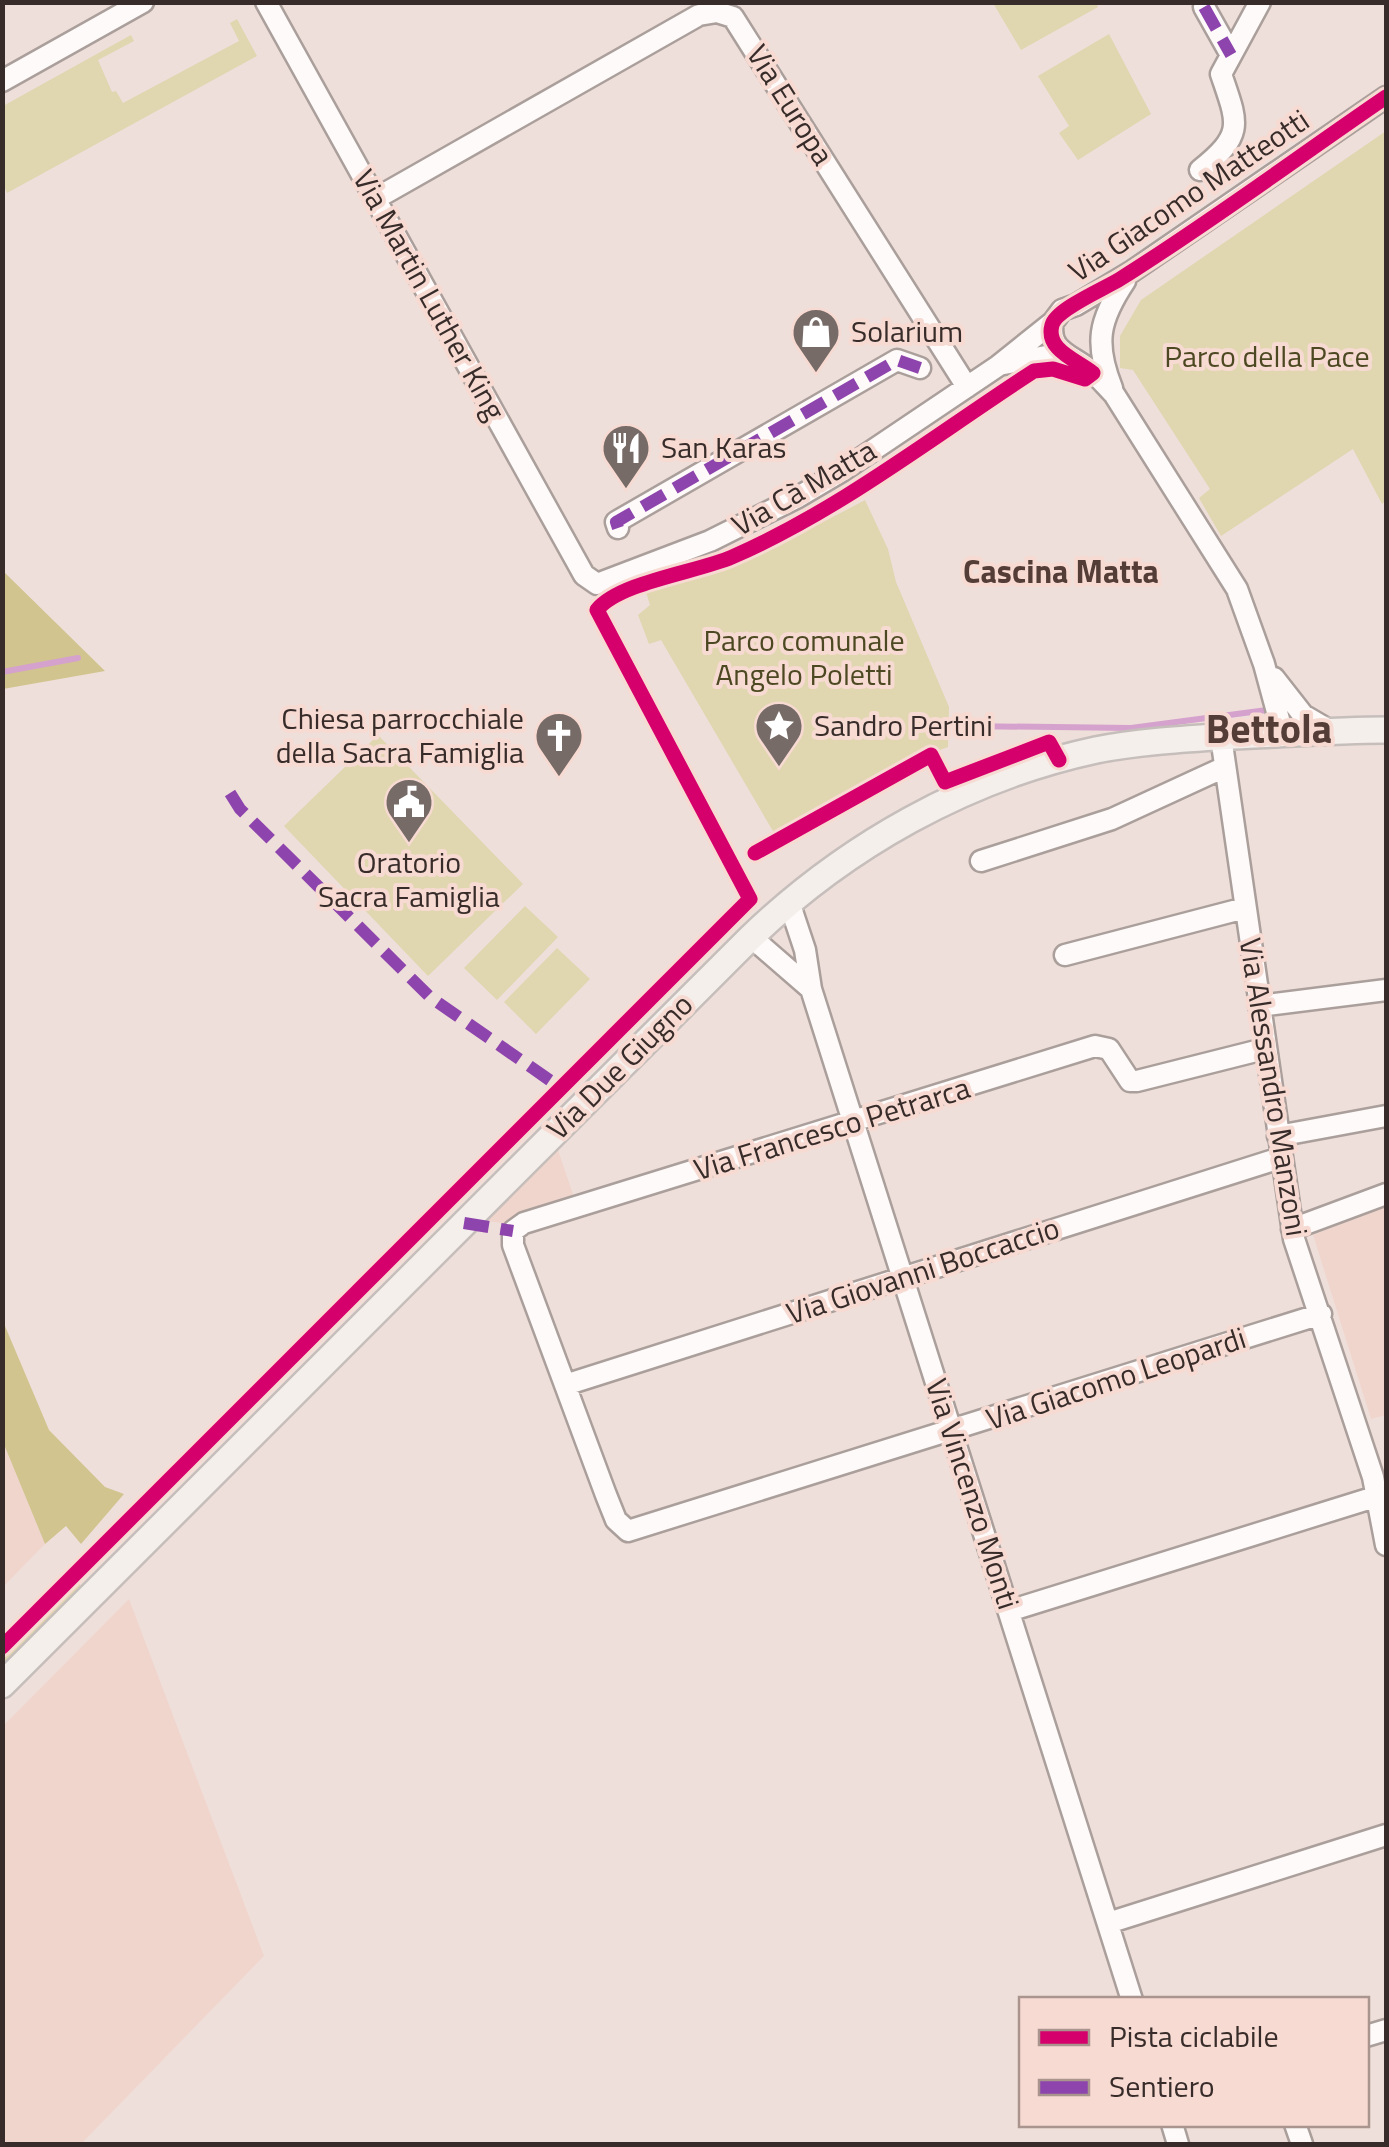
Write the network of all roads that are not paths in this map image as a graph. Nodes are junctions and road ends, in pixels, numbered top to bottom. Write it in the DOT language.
graph roads {
  1 [pos="143,2"];
  2 [pos="266,2"];
  3 [pos="1260,2"];
  4 [pos="1204,6"];
  5 [pos="1232,55"];
  6 [pos="2,81"];
  7 [pos="1386,96"];
  8 [pos="1200,170"];
  9 [pos="375,199"];
  10 [pos="1131,272"];
  11 [pos="1076,306"];
  12 [pos="1053,322"];
  13 [pos="1101,333"];
  14 [pos="1066,354"];
  15 [pos="998,366"];
  16 [pos="920,368"];
  17 [pos="967,386"];
  18 [pos="1114,394"];
  19 [pos="618,528"];
  20 [pos="597,584"];
  21 [pos="1264,664"];
  22 [pos="1386,730"];
  23 [pos="1332,732"];
  24 [pos="1283,734"];
  25 [pos="1221,737"];
  26 [pos="1225,767"];
  27 [pos="981,861"];
  28 [pos="789,902"];
  29 [pos="1245,908"];
  30 [pos="750,937"];
  31 [pos="1065,955"];
  32 [pos="811,989"];
  33 [pos="1386,990"];
  34 [pos="1258,1006"];
  35 [pos="1264,1049"];
  36 [pos="1386,1116"];
  37 [pos="854,1123"];
  38 [pos="1278,1136"];
  39 [pos="1280,1158"];
  40 [pos="1386,1194"];
  41 [pos="1292,1229"];
  42 [pos="903,1278"];
  43 [pos="1321,1314"];
  44 [pos="566,1384"];
  45 [pos="952,1432"];
  46 [pos="1378,1496"];
  47 [pos="1386,1544"];
  48 [pos="1009,1611"];
  49 [pos="2,1685"];
  50 [pos="1386,1834"];
  51 [pos="1108,1923"];
  52 [pos="1131,1997"];
  1 -- 6 [label="street"];
  2 -- 9 [label="street, Via Martin Luther King"];
  3 -- 5 [label="street"];
  4 -- 5 [label="street"];
  5 -- 8 [label="street"];
  7 -- 10 [label="street, Via Giacomo Matteotti"];
  9 -- 17 [label="street, Via Europa"];
  9 -- 20 [label="street, Via Martin Luther King"];
  10 -- 11 [label="street, Via Giacomo Matteotti"];
  10 -- 13 [label="street, Via Giacomo Matteotti"];
  11 -- 12 [label="street, Via Giacomo Matteotti"];
  11 -- 13 [label="street, Via Giacomo Matteotti"];
  12 -- 14 [label="street, Via Giacomo Matteotti"];
  12 -- 15 [label="street, Via Cà Matta"];
  13 -- 14 [label="street"];
  13 -- 18 [label="street"];
  14 -- 15 [label="street, Via Cà Matta"];
  14 -- 18 [label="street"];
  15 -- 17 [label="street, Via Cà Matta"];
  16 -- 19 [label="street"];
  17 -- 20 [label="street, Via Cà Matta"];
  18 -- 21 [label="street"];
  21 -- 23 [label="street"];
  21 -- 24 [label="street"];
  22 -- 23 [label="main road, Via Due Giugno"];
  23 -- 24 [label="main road, Via Due Giugno"];
  24 -- 25 [label="main road, Via Due Giugno"];
  25 -- 26 [label="street, Via Alessandro Manzoni"];
  25 -- 28 [label="main road, Via Due Giugno"];
  26 -- 27 [label="street"];
  26 -- 29 [label="street, Via Alessandro Manzoni"];
  28 -- 30 [label="main road, Via Due Giugno"];
  28 -- 32 [label="street, Via Vincenzo Monti"];
  29 -- 31 [label="street"];
  29 -- 34 [label="street, Via Alessandro Manzoni"];
  30 -- 32 [label="street"];
  30 -- 49 [label="main road, Via Due Giugno"];
  32 -- 37 [label="street, Via Vincenzo Monti"];
  33 -- 34 [label="street"];
  34 -- 35 [label="street, Via Alessandro Manzoni"];
  35 -- 37 [label="street, Via Francesco Petrarca"];
  35 -- 38 [label="street, Via Alessandro Manzoni"];
  36 -- 38 [label="street"];
  37 -- 42 [label="street, Via Vincenzo Monti"];
  37 -- 44 [label="street, Via Francesco Petrarca"];
  38 -- 39 [label="street, Via Alessandro Manzoni"];
  39 -- 41 [label="street, Via Alessandro Manzoni"];
  39 -- 42 [label="street, Via Giovanni Boccaccio"];
  40 -- 41 [label="street"];
  41 -- 43 [label="street, Via Alessandro Manzoni"];
  42 -- 44 [label="street, Via Giovanni Boccaccio"];
  42 -- 45 [label="street, Via Vincenzo Monti"];
  43 -- 45 [label="street, Via Giacomo Leopardi"];
  43 -- 46 [label="street, Via Alessandro Manzoni"];
  44 -- 45 [label="street, Via Giacomo Leopardi"];
  45 -- 48 [label="street, Via Vincenzo Monti"];
  46 -- 47 [label="street, Via Alessandro Manzoni"];
  46 -- 48 [label="street"];
  48 -- 51 [label="street, Via Vincenzo Monti"];
  50 -- 51 [label="street"];
  51 -- 52 [label="street, Via Vincenzo Monti"];
}
